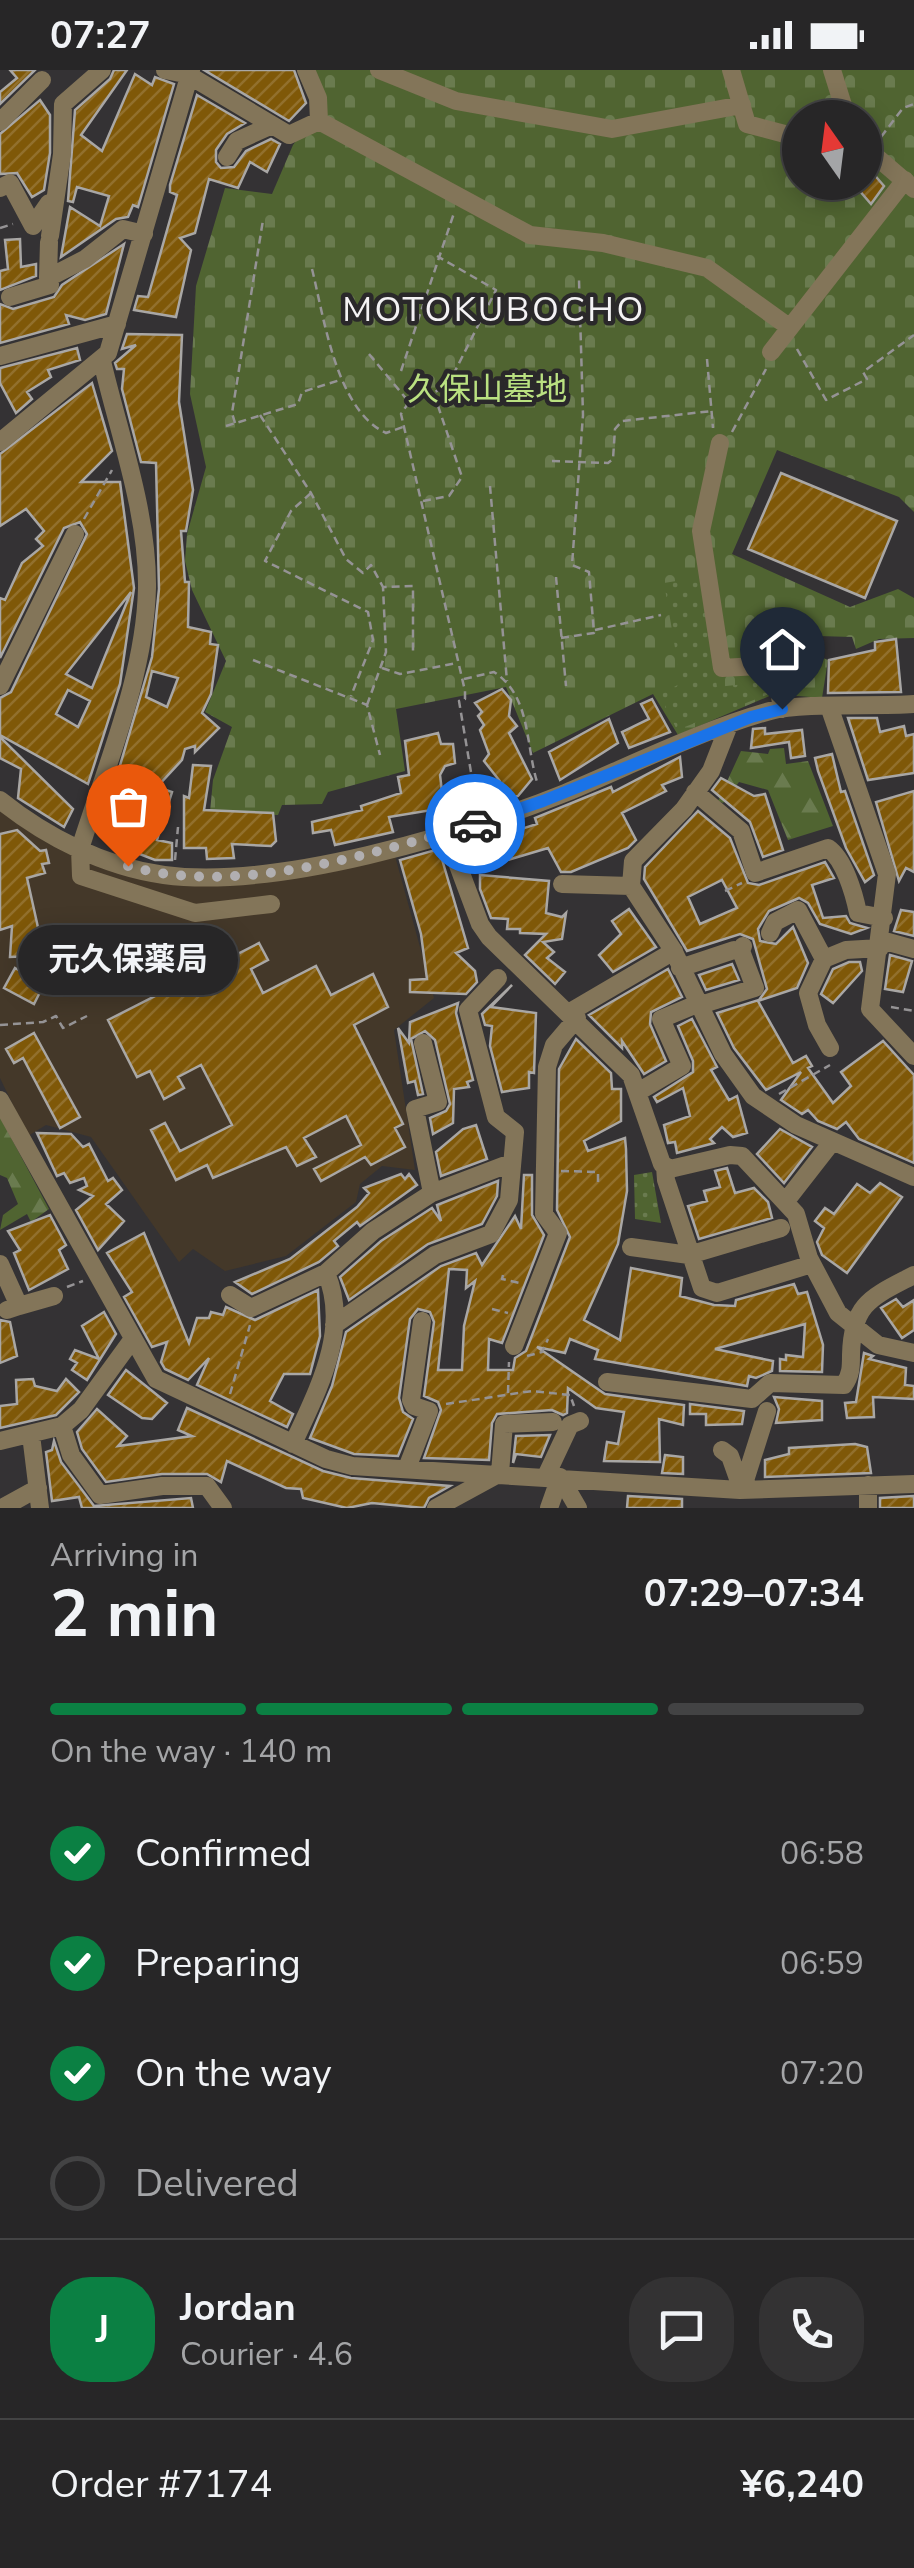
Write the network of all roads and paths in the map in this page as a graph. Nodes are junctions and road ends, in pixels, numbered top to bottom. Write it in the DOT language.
graph roads {
  1 [pos="102,70"];
  2 [pos="165,70"];
  3 [pos="306,70"];
  4 [pos="379,70"];
  5 [pos="731,70"];
  6 [pos="832,70"];
  7 [pos="190,74"];
  8 [pos="40,75"];
  9 [pos="841,100"];
  10 [pos="914,104"];
  11 [pos="742,105"];
  12 [pos="62,109"];
  13 [pos="0,122"];
  14 [pos="319,122"];
  15 [pos="272,125"];
  16 [pos="782,133"];
  17 [pos="882,133"];
  18 [pos="228,157"];
  19 [pos="882,161"];
  20 [pos="910,184"];
  21 [pos="0,188"];
  22 [pos="57,190"];
  23 [pos="461,198"];
  24 [pos="263,220"];
  25 [pos="144,234"];
  26 [pos="437,256"];
  27 [pos="312,269"];
  28 [pos="50,277"];
  29 [pos="579,280"];
  30 [pos="10,297"];
  31 [pos="117,324"];
  32 [pos="788,329"];
  33 [pos="914,336"];
  34 [pos="771,352"];
  35 [pos="369,354"];
  36 [pos="3,357"];
  37 [pos="707,360"];
  38 [pos="102,361"];
  39 [pos="400,371"];
  40 [pos="340,380"];
  41 [pos="434,392"];
  42 [pos="408,402"];
  43 [pos="712,410"];
  44 [pos="260,416"];
  45 [pos="235,424"];
  46 [pos="226,426"];
  47 [pos="404,427"];
  48 [pos="0,442"];
  49 [pos="720,443"];
  50 [pos="122,451"];
  51 [pos="552,461"];
  52 [pos="581,462"];
  53 [pos="490,486"];
  54 [pos="311,493"];
  55 [pos="422,502"];
  56 [pos="76,534"];
  57 [pos="556,577"];
  58 [pos="384,587"];
  59 [pos="661,615"];
  60 [pos="593,630"];
  61 [pos="561,638"];
  62 [pos="412,651"];
  63 [pos="254,660"];
  64 [pos="459,663"];
  65 [pos="381,667"];
  66 [pos="462,680"];
  67 [pos="507,681"];
  68 [pos="0,686"];
  69 [pos="566,686"];
  70 [pos="351,696"];
  71 [pos="914,704"];
  72 [pos="367,705"];
  73 [pos="830,708"];
  74 [pos="782,709"];
  75 [pos="729,726"];
  76 [pos="380,755"];
  77 [pos="695,792"];
  78 [pos="0,800"];
  79 [pos="543,801"];
  80 [pos="479,823"];
  81 [pos="178,827"];
  82 [pos="446,832"];
  83 [pos="80,849"];
  84 [pos="174,876"];
  85 [pos="562,884"];
  86 [pos="631,886"];
  87 [pos="270,898"];
  88 [pos="884,918"];
  89 [pos="771,931"];
  90 [pos="880,944"];
  91 [pos="914,949"];
  92 [pos="824,959"];
  93 [pos="677,960"];
  94 [pos="498,978"];
  95 [pos="697,1005"];
  96 [pos="879,1005"];
  97 [pos="914,1011"];
  98 [pos="574,1015"];
  99 [pos="87,1016"];
  100 [pos="0,1025"];
  101 [pos="423,1043"];
  102 [pos="830,1048"];
  103 [pos="914,1056"];
  104 [pos="638,1092"];
  105 [pos="0,1100"];
  106 [pos="766,1106"];
  107 [pos="832,1142"];
  108 [pos="511,1163"];
  109 [pos="666,1166"];
  110 [pos="546,1171"];
  111 [pos="914,1177"];
  112 [pos="598,1184"];
  113 [pos="432,1192"];
  114 [pos="786,1201"];
  115 [pos="781,1228"];
  116 [pos="630,1247"];
  117 [pos="689,1255"];
  118 [pos="0,1264"];
  119 [pos="812,1264"];
  120 [pos="326,1273"];
  121 [pos="502,1275"];
  122 [pos="914,1275"];
  123 [pos="97,1276"];
  124 [pos="529,1286"];
  125 [pos="230,1295"];
  126 [pos="54,1296"];
  127 [pos="251,1308"];
  128 [pos="492,1309"];
  129 [pos="515,1317"];
  130 [pos="422,1321"];
  131 [pos="334,1325"];
  132 [pos="852,1328"];
  133 [pos="548,1338"];
  134 [pos="132,1340"];
  135 [pos="914,1353"];
  136 [pos="511,1356"];
  137 [pos="607,1382"];
  138 [pos="508,1394"];
  139 [pos="769,1397"];
  140 [pos="429,1411"];
  141 [pos="224,1412"];
  142 [pos="580,1421"];
  143 [pos="553,1422"];
  144 [pos="62,1426"];
  145 [pos="32,1435"];
  146 [pos="0,1441"];
  147 [pos="294,1444"];
  148 [pos="722,1450"];
  149 [pos="406,1468"];
  150 [pos="500,1473"];
  151 [pos="553,1477"];
  152 [pos="914,1484"];
  153 [pos="868,1485"];
  154 [pos="38,1488"];
  155 [pos="742,1490"];
  156 [pos="775,1498"];
  157 [pos="438,1506"];
  158 [pos="2,1508"];
  159 [pos="40,1508"];
  160 [pos="223,1508"];
  161 [pos="415,1508"];
  162 [pos="549,1508"];
  163 [pos="578,1508"];
  164 [pos="868,1508"];
  1 -- 12 [label="street"];
  2 -- 7 [label="street"];
  3 -- 14 [label="street"];
  4 -- 11 [label="street"];
  5 -- 11 [label="street"];
  6 -- 9 [label="street"];
  7 -- 15 [label="street"];
  7 -- 25 [label="street"];
  8 -- 12 [label="street"];
  8 -- 13 [label="street"];
  10 -- 17 [label="path"];
  11 -- 16 [label="street"];
  12 -- 22 [label="street"];
  14 -- 15 [label="street"];
  14 -- 23 [label="street"];
  15 -- 18 [label="street"];
  19 -- 20 [label="street"];
  20 -- 32 [label="street"];
  21 -- 22 [label="street"];
  22 -- 28 [label="street"];
  23 -- 26 [label="path"];
  23 -- 32 [label="street"];
  24 -- 45 [label="path"];
  25 -- 28 [label="street"];
  25 -- 31 [label="street"];
  26 -- 39 [label="path"];
  26 -- 41 [label="path"];
  27 -- 40 [label="path"];
  28 -- 30 [label="street"];
  29 -- 52 [label="path"];
  31 -- 36 [label="street"];
  31 -- 38 [label="street"];
  32 -- 33 [label="path"];
  32 -- 34 [label="street"];
  34 -- 49 [label="path"];
  35 -- 42 [label="path"];
  37 -- 43 [label="path"];
  38 -- 48 [label="street"];
  38 -- 50 [label="street"];
  40 -- 44 [label="path"];
  40 -- 47 [label="path"];
  41 -- 42 [label="path"];
  41 -- 55 [label="path"];
  42 -- 47 [label="path"];
  43 -- 49 [label="path"];
  43 -- 52 [label="path"];
  44 -- 45 [label="path"];
  44 -- 54 [label="path"];
  45 -- 46 [label="path"];
  47 -- 55 [label="path"];
  49 -- 74 [label="street"];
  50 -- 56 [label="path"];
  50 -- 83 [label="street"];
  51 -- 52 [label="path"];
  52 -- 60 [label="path"];
  53 -- 67 [label="path"];
  54 -- 58 [label="path"];
  54 -- 70 [label="path"];
  55 -- 64 [label="path"];
  56 -- 68 [label="street"];
  57 -- 61 [label="path"];
  58 -- 62 [label="path"];
  58 -- 65 [label="path"];
  59 -- 60 [label="path"];
  60 -- 61 [label="path"];
  61 -- 69 [label="path"];
  63 -- 70 [label="path"];
  64 -- 65 [label="path"];
  64 -- 66 [label="path"];
  65 -- 72 [label="path"];
  66 -- 67 [label="path"];
  66 -- 80 [label="path"];
  67 -- 79 [label="path"];
  70 -- 72 [label="path"];
  71 -- 73 [label="street"];
  72 -- 76 [label="path"];
  73 -- 74 [label="street"];
  73 -- 88 [label="street"];
  74 -- 75 [label="street"];
  75 -- 77 [label="street"];
  75 -- 79 [label="street"];
  77 -- 86 [label="street"];
  77 -- 88 [label="street"];
  78 -- 83 [label="street"];
  79 -- 80 [label="street"];
  80 -- 82 [label="street"];
  81 -- 84 [label="path"];
  82 -- 84 [label="street"];
  82 -- 98 [label="street"];
  83 -- 84 [label="street"];
  83 -- 87 [label="street"];
  85 -- 86 [label="street"];
  86 -- 93 [label="street"];
  88 -- 90 [label="street"];
  89 -- 92 [label="street"];
  90 -- 91 [label="street"];
  90 -- 92 [label="street"];
  90 -- 103 [label="street"];
  92 -- 102 [label="street"];
  93 -- 95 [label="street"];
  93 -- 95 [label="street"];
  93 -- 98 [label="street"];
  94 -- 108 [label="street"];
  95 -- 104 [label="street"];
  95 -- 106 [label="street"];
  96 -- 97 [label="path"];
  98 -- 104 [label="street"];
  98 -- 110 [label="street"];
  99 -- 100 [label="path"];
  101 -- 113 [label="street"];
  102 -- 106 [label="path"];
  104 -- 109 [label="street"];
  105 -- 123 [label="street"];
  106 -- 107 [label="street"];
  107 -- 111 [label="street"];
  107 -- 114 [label="street"];
  108 -- 113 [label="street"];
  108 -- 131 [label="street"];
  109 -- 114 [label="street"];
  109 -- 117 [label="street"];
  110 -- 112 [label="path"];
  110 -- 136 [label="street"];
  113 -- 120 [label="street"];
  114 -- 119 [label="street"];
  115 -- 117 [label="street"];
  116 -- 117 [label="street"];
  117 -- 119 [label="street"];
  118 -- 126 [label="street"];
  119 -- 132 [label="street"];
  120 -- 127 [label="street"];
  120 -- 131 [label="street"];
  121 -- 124 [label="path"];
  122 -- 132 [label="street"];
  123 -- 126 [label="path"];
  123 -- 134 [label="street"];
  125 -- 127 [label="street"];
  127 -- 141 [label="path"];
  128 -- 129 [label="path"];
  130 -- 140 [label="street"];
  131 -- 147 [label="street"];
  132 -- 135 [label="street"];
  132 -- 139 [label="street"];
  133 -- 136 [label="path"];
  134 -- 141 [label="street"];
  134 -- 144 [label="street"];
  136 -- 138 [label="path"];
  137 -- 139 [label="street"];
  138 -- 140 [label="path"];
  138 -- 142 [label="path"];
  139 -- 155 [label="street"];
  140 -- 149 [label="street"];
  141 -- 147 [label="street"];
  142 -- 151 [label="street"];
  143 -- 150 [label="street"];
  144 -- 145 [label="street"];
  144 -- 160 [label="street"];
  145 -- 146 [label="street"];
  145 -- 154 [label="street"];
  147 -- 149 [label="street"];
  148 -- 155 [label="street"];
  149 -- 150 [label="street"];
  150 -- 151 [label="street"];
  150 -- 157 [label="street"];
  151 -- 155 [label="street"];
  151 -- 162 [label="street"];
  151 -- 163 [label="street"];
  152 -- 153 [label="street"];
  153 -- 156 [label="street"];
  153 -- 164 [label="street"];
  154 -- 158 [label="street"];
  154 -- 159 [label="street"];
  155 -- 156 [label="street"];
  157 -- 161 [label="street"];
}
